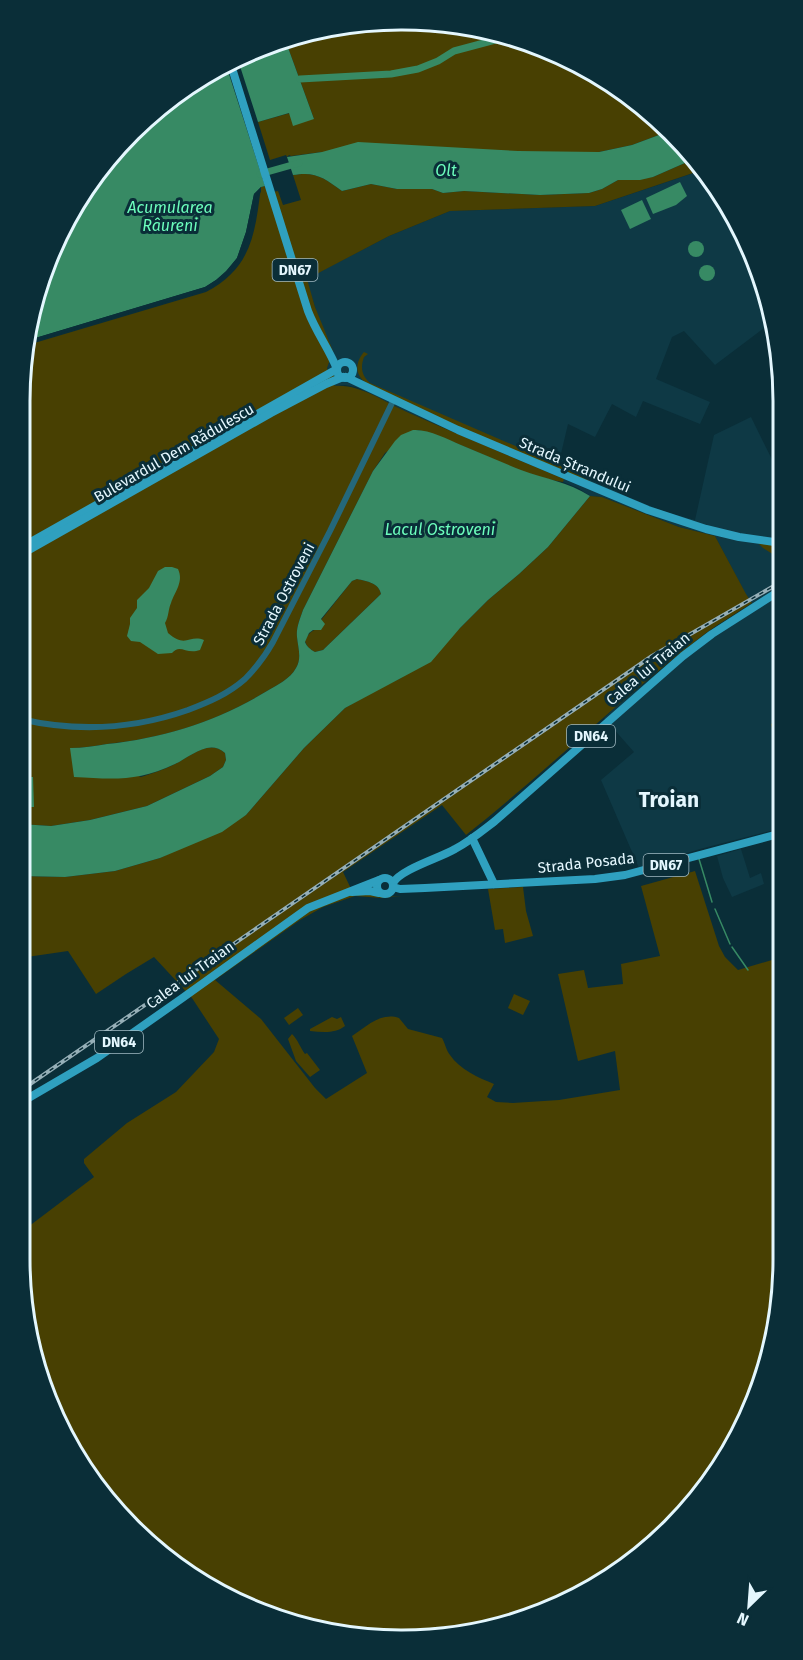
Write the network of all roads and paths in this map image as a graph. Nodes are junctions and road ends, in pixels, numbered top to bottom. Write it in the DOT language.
graph roads {
  1 [pos="233,70"];
  2 [pos="331,356"];
  3 [pos="344,362"];
  4 [pos="337,369"];
  5 [pos="353,369"];
  6 [pos="331,377"];
  7 [pos="344,377"];
  8 [pos="355,382"];
  9 [pos="367,387"];
  10 [pos="393,400"];
  11 [pos="30,542"];
  12 [pos="773,542"];
  13 [pos="30,549"];
  14 [pos="773,595"];
  15 [pos="773,598"];
  16 [pos="759,604"];
  17 [pos="30,721"];
  18 [pos="773,834"];
  19 [pos="472,838"];
  20 [pos="414,867"];
  21 [pos="381,879"];
  22 [pos="494,884"];
  23 [pos="391,888"];
  24 [pos="347,892"];
  25 [pos="379,892"];
  26 [pos="30,1097"];
  1 -- 2 [label="main road, Strada Ștrandului / DN67"];
  2 -- 3 [label="main road, Strada Ștrandului / DN67"];
  2 -- 4 [label="main road, Strada Ștrandului / DN67"];
  2 -- 6 [label="main road"];
  3 -- 4 [label="main road"];
  3 -- 5 [label="main road, Strada Ștrandului / DN67"];
  4 -- 6 [label="main road, Bulevardul Dem Rădulescu"];
  4 -- 7 [label="main road, Strada Ștrandului / DN67"];
  5 -- 7 [label="main road"];
  5 -- 9 [label="main road, Strada Ștrandului / DN67"];
  6 -- 7 [label="main road, Bulevardul Dem Rădulescu"];
  6 -- 8 [label="main road"];
  6 -- 11 [label="main road, Bulevardul Dem Rădulescu"];
  6 -- 13 [label="main road, Bulevardul Dem Rădulescu"];
  7 -- 8 [label="main road, Strada Ștrandului / DN67"];
  8 -- 9 [label="main road, Strada Ștrandului / DN67"];
  9 -- 10 [label="main road, Strada Ștrandului / DN67"];
  10 -- 12 [label="main road, Strada Ștrandului / DN67"];
  10 -- 17 [label="street, Strada Ostroveni"];
  14 -- 16 [label="main road, Calea lui Traian / DN64"];
  15 -- 16 [label="main road, Calea lui Traian / DN64"];
  16 -- 19 [label="main road, Calea lui Traian / DN64"];
  18 -- 22 [label="main road, Strada Posada / DN67"];
  19 -- 20 [label="main road, Calea lui Traian / DN64"];
  19 -- 22 [label="main road"];
  20 -- 21 [label="main road, Calea lui Traian / DN64"];
  20 -- 23 [label="main road, Calea lui Traian / DN64"];
  21 -- 23 [label="main road"];
  21 -- 24 [label="main road, Calea lui Traian / DN64"];
  21 -- 25 [label="main road"];
  22 -- 23 [label="main road, Strada Posada / DN67"];
  23 -- 25 [label="main road"];
  24 -- 25 [label="main road, Calea lui Traian / DN64"];
  24 -- 26 [label="main road, Calea lui Traian / DN64"];
}
